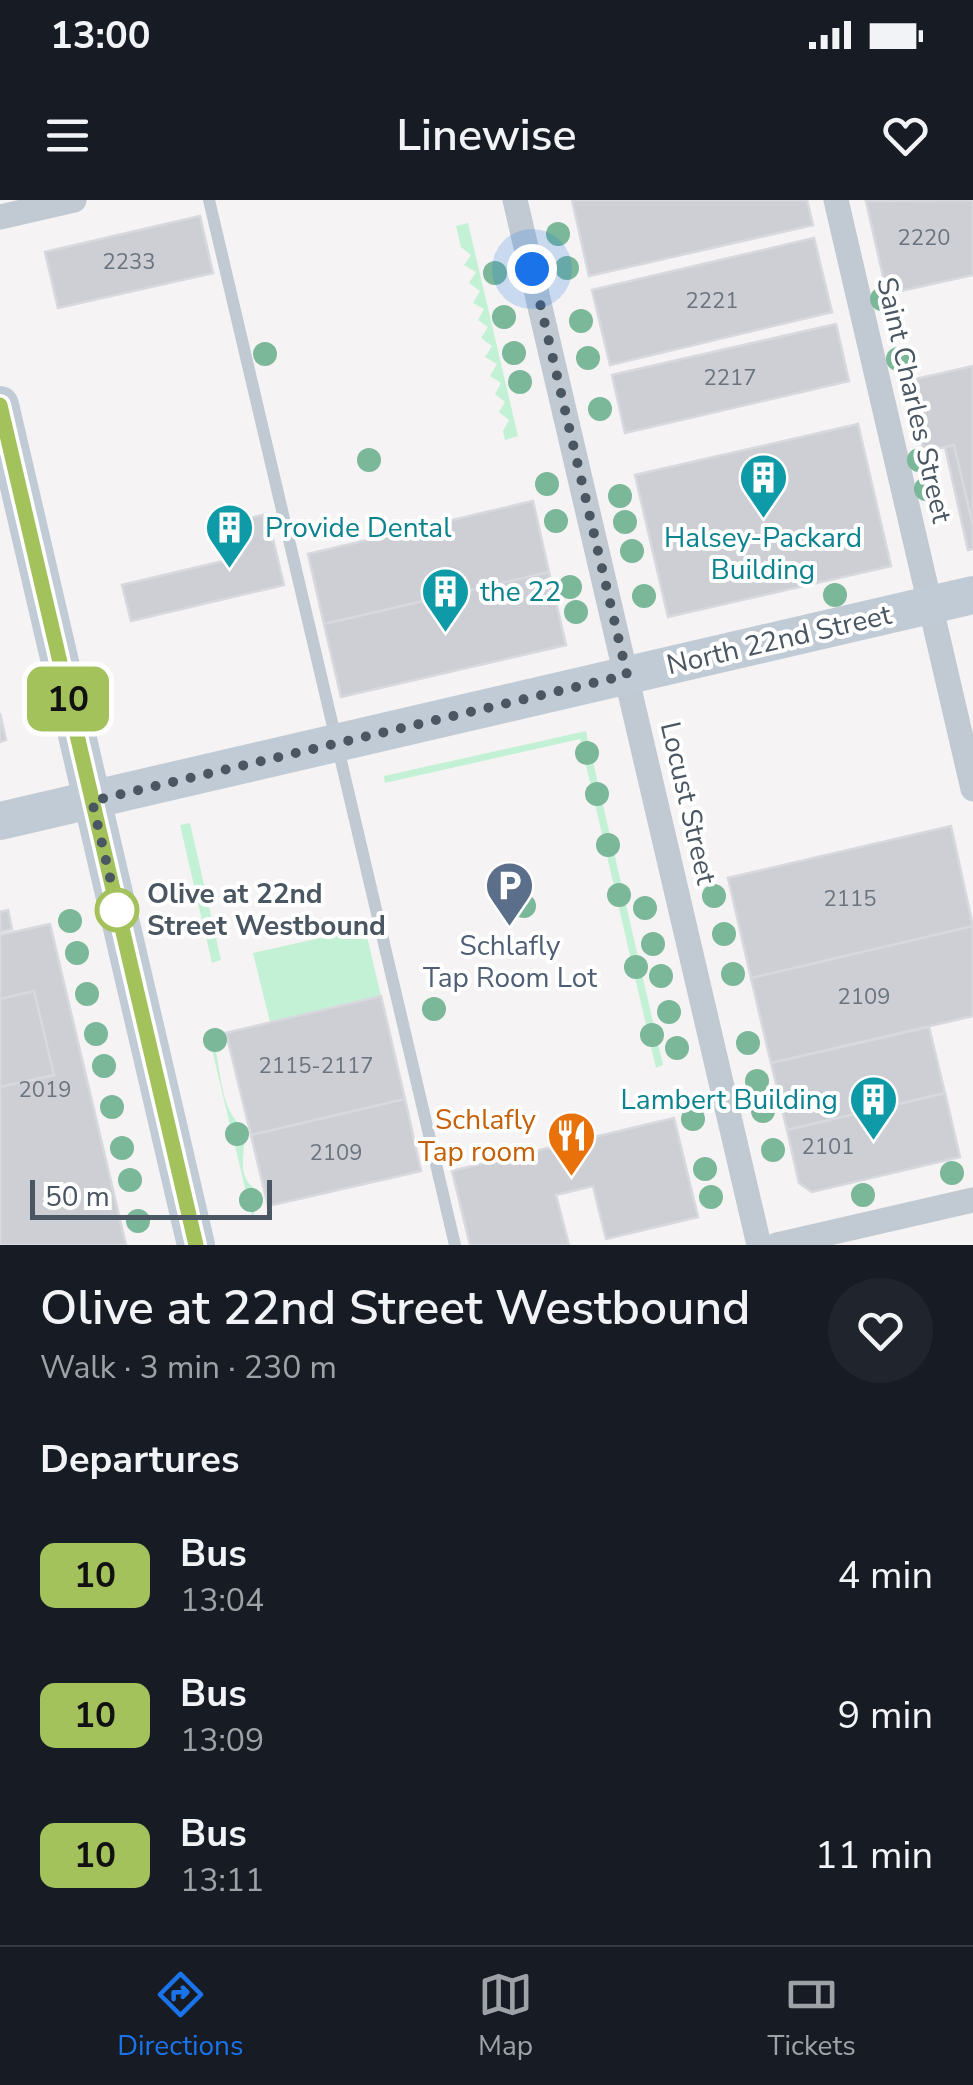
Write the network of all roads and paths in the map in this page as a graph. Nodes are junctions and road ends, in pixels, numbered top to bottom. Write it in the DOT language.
graph roads {
  1 [pos="74,200"];
  2 [pos="209,200"];
  3 [pos="515,200"];
  4 [pos="836,200"];
  5 [pos="0,217"];
  6 [pos="0,405"];
  7 [pos="973,595"];
  8 [pos="930,605"];
  9 [pos="627,675"];
  10 [pos="337,743"];
  11 [pos="973,790"];
  12 [pos="92,801"];
  13 [pos="0,822"];
  14 [pos="973,1200"];
  15 [pos="196,1245"];
  16 [pos="455,1245"];
  17 [pos="759,1245"];
  18 [pos="777,1245"];
  1 -- 5 [label="street"];
  2 -- 10 [label="lane"];
  3 -- 9 [label="street, Locust Street"];
  4 -- 8 [label="street, Saint Charles Street"];
  6 -- 12 [label="street"];
  7 -- 8 [label="street, North 22nd Street"];
  8 -- 9 [label="street, North 22nd Street"];
  8 -- 11 [label="street, Saint Charles Street"];
  9 -- 10 [label="street, North 22nd Street"];
  9 -- 17 [label="street, Locust Street"];
  10 -- 12 [label="street, North 22nd Street"];
  10 -- 16 [label="lane"];
  12 -- 13 [label="street, North 22nd Street"];
  12 -- 15 [label="street"];
  14 -- 18 [label="street"];
}
